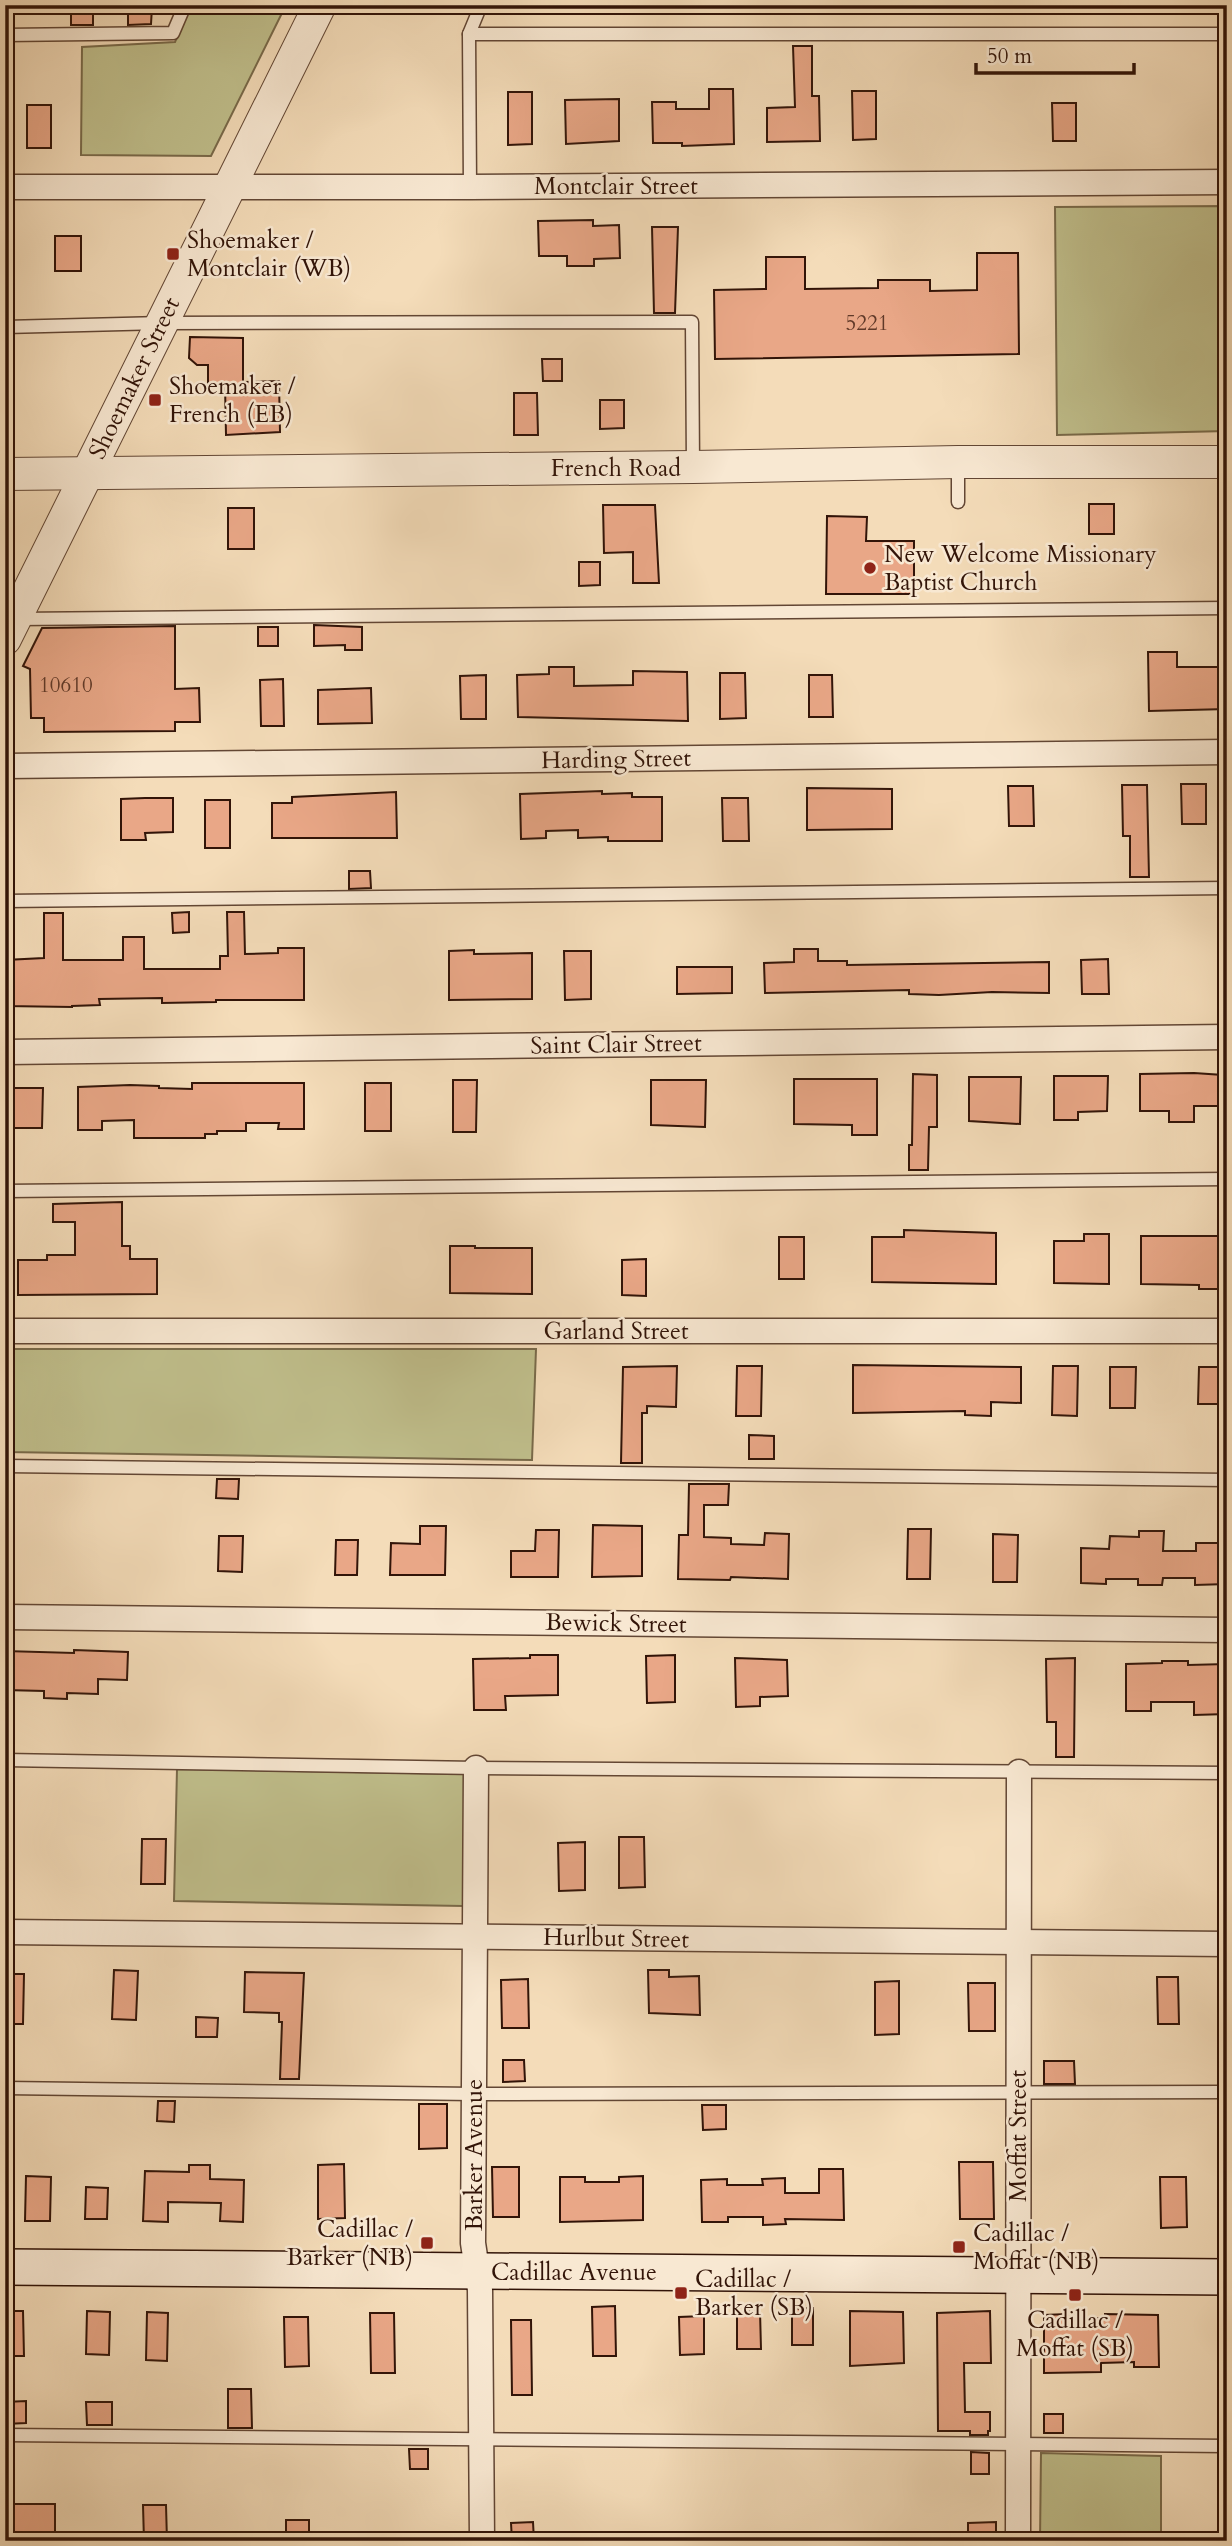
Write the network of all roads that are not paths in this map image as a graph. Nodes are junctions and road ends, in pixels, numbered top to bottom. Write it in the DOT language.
graph roads {
  1 [pos="185,5"];
  2 [pos="320,5"];
  3 [pos="481,5"];
  4 [pos="469,34"];
  5 [pos="1227,34"];
  6 [pos="5,35"];
  7 [pos="1227,182"];
  8 [pos="229,186"];
  9 [pos="5,187"];
  10 [pos="471,187"];
  11 [pos="162,323"];
  12 [pos="5,327"];
  13 [pos="958,462"];
  14 [pos="1227,462"];
  15 [pos="693,467"];
  16 [pos="88,472"];
  17 [pos="5,474"];
  18 [pos="958,502"];
  19 [pos="1227,608"];
  20 [pos="9,626"];
  21 [pos="1227,751"];
  22 [pos="5,766"];
  23 [pos="1227,888"];
  24 [pos="5,901"];
  25 [pos="1227,1037"];
  26 [pos="5,1052"];
  27 [pos="1227,1179"];
  28 [pos="5,1191"];
  29 [pos="5,1331"];
  30 [pos="1227,1331"];
  31 [pos="5,1466"];
  32 [pos="1227,1480"];
  33 [pos="5,1617"];
  34 [pos="1227,1630"];
  35 [pos="5,1760"];
  36 [pos="476,1768"];
  37 [pos="1019,1772"];
  38 [pos="1227,1773"];
  39 [pos="5,1932"];
  40 [pos="475,1937"];
  41 [pos="1019,1942"];
  42 [pos="1227,1944"];
  43 [pos="5,2088"];
  44 [pos="1227,2092"];
  45 [pos="1018,2093"];
  46 [pos="474,2094"];
  47 [pos="5,2267"];
  48 [pos="477,2271"];
  49 [pos="1017,2275"];
  50 [pos="1227,2277"];
  51 [pos="5,2435"];
  52 [pos="481,2439"];
  53 [pos="1018,2444"];
  54 [pos="1227,2446"];
  55 [pos="482,2541"];
  56 [pos="1018,2541"];
  1 -- 6 [label="lane"];
  2 -- 8 [label="street, Shoemaker Street"];
  3 -- 4 [label="lane"];
  4 -- 5 [label="lane"];
  4 -- 10 [label="lane"];
  7 -- 10 [label="street, Montclair Street"];
  8 -- 9 [label="street, Montclair Street"];
  8 -- 10 [label="street, Montclair Street"];
  8 -- 11 [label="street, Shoemaker Street"];
  11 -- 12 [label="lane"];
  11 -- 15 [label="lane"];
  11 -- 16 [label="street, Shoemaker Street"];
  13 -- 14 [label="street, French Road"];
  13 -- 15 [label="street, French Road"];
  13 -- 18 [label="lane"];
  15 -- 16 [label="street, French Road"];
  16 -- 17 [label="street, French Road"];
  16 -- 20 [label="street, Shoemaker Street"];
  19 -- 20 [label="lane"];
  21 -- 22 [label="street, Harding Street"];
  23 -- 24 [label="lane"];
  25 -- 26 [label="street, Saint Clair Street"];
  27 -- 28 [label="lane"];
  29 -- 30 [label="street, Garland Street"];
  31 -- 32 [label="lane"];
  33 -- 34 [label="street, Bewick Street"];
  35 -- 36 [label="lane"];
  36 -- 37 [label="lane"];
  36 -- 40 [label="street, Barker Avenue"];
  37 -- 38 [label="lane"];
  37 -- 41 [label="street, Moffat Street"];
  39 -- 40 [label="street, Hurlbut Street"];
  40 -- 41 [label="street, Hurlbut Street"];
  40 -- 46 [label="street, Barker Avenue"];
  41 -- 42 [label="street, Hurlbut Street"];
  41 -- 45 [label="street, Moffat Street"];
  43 -- 46 [label="lane"];
  44 -- 45 [label="lane"];
  45 -- 46 [label="lane"];
  45 -- 49 [label="street, Moffat Street"];
  46 -- 48 [label="street, Barker Avenue"];
  47 -- 48 [label="main road, Cadillac Avenue"];
  48 -- 49 [label="main road, Cadillac Avenue"];
  48 -- 52 [label="street, Barker Avenue"];
  49 -- 50 [label="main road, Cadillac Avenue"];
  49 -- 53 [label="street, Moffat Street"];
  51 -- 52 [label="lane"];
  52 -- 53 [label="lane"];
  52 -- 55 [label="street, Barker Avenue"];
  53 -- 54 [label="lane"];
  53 -- 56 [label="street, Moffat Street"];
}
